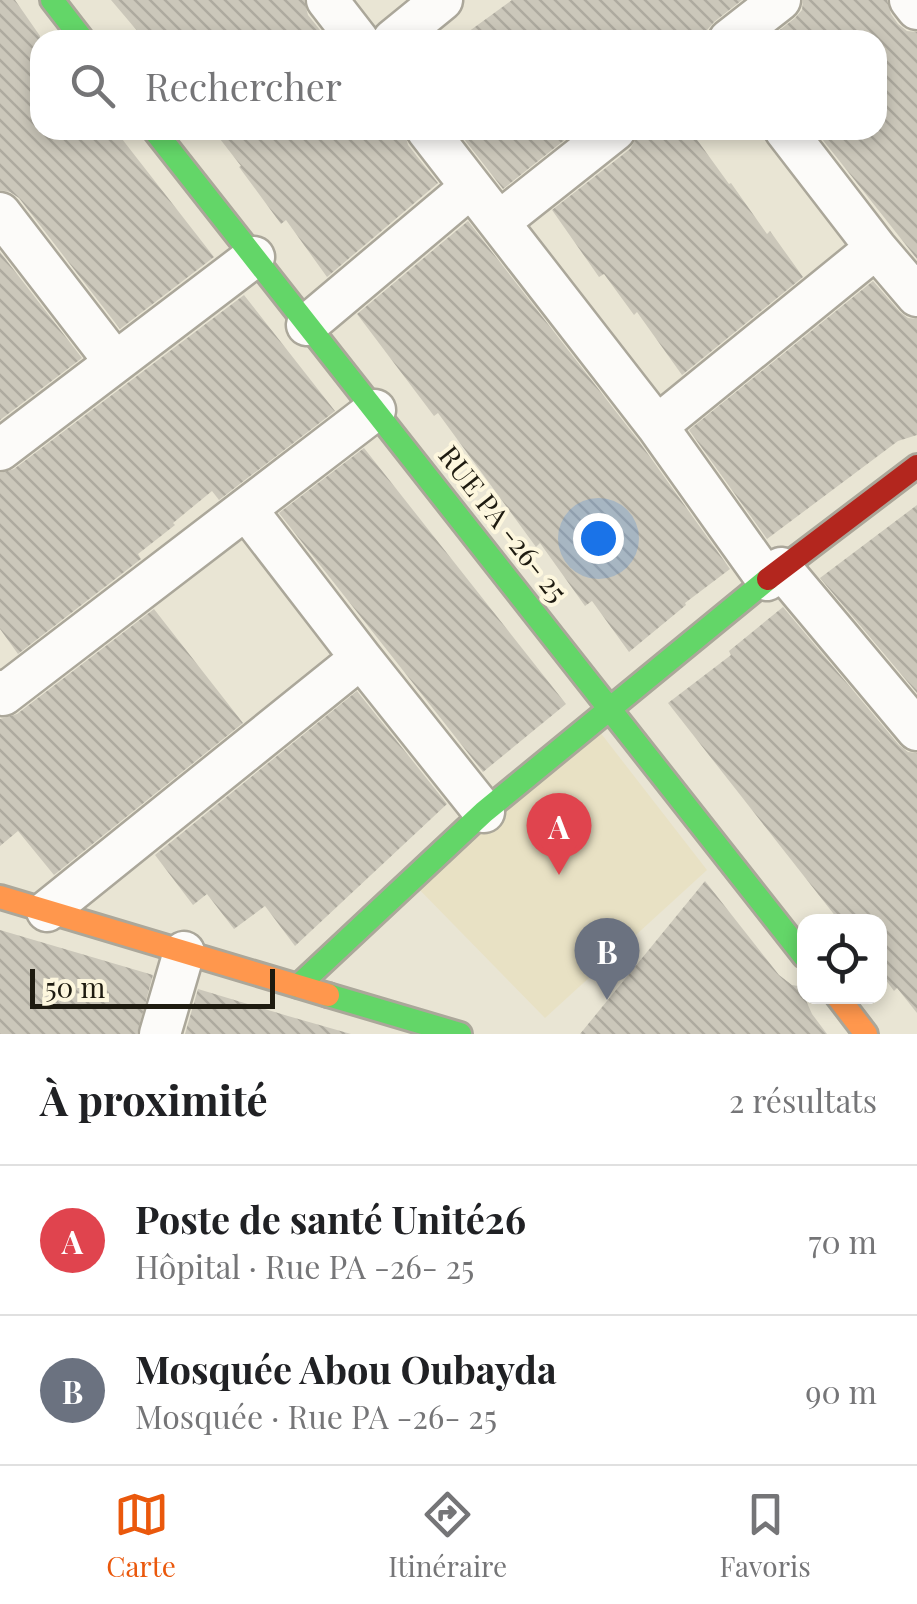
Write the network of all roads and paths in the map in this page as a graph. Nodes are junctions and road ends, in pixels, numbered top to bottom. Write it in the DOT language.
graph roads {
  1 [pos="52,0"];
  2 [pos="327,0"];
  3 [pos="442,0"];
  4 [pos="780,0"];
  5 [pos="910,0"];
  6 [pos="917,9"];
  7 [pos="75,30"];
  8 [pos="350,30"];
  9 [pos="404,30"];
  10 [pos="742,30"];
  11 [pos="162,140"];
  12 [pos="436,140"];
  13 [pos="602,140"];
  14 [pos="793,140"];
  15 [pos="471,187"];
  16 [pos="0,212"];
  17 [pos="499,222"];
  18 [pos="876,248"];
  19 [pos="254,257"];
  20 [pos="917,296"];
  21 [pos="307,325"];
  22 [pos="115,362"];
  23 [pos="374,410"];
  24 [pos="657,426"];
  25 [pos="0,450"];
  26 [pos="917,466"];
  27 [pos="246,509"];
  28 [pos="774,574"];
  29 [pos="361,658"];
  30 [pos="0,691"];
  31 [pos="610,708"];
  32 [pos="917,730"];
  33 [pos="484,812"];
  34 [pos="0,897"];
  35 [pos="48,911"];
  36 [pos="797,947"];
  37 [pos="184,952"];
  38 [pos="298,986"];
  39 [pos="843,1004"];
  40 [pos="358,1019"];
  41 [pos="160,1034"];
  42 [pos="460,1034"];
  43 [pos="866,1034"];
  1 -- 7 [label="street"];
  2 -- 8 [label="street"];
  3 -- 9 [label="street"];
  4 -- 10 [label="street"];
  5 -- 6 [label="street"];
  11 -- 19 [label="street, RUE PA -26- 25"];
  12 -- 15 [label="street"];
  13 -- 17 [label="street"];
  14 -- 18 [label="street"];
  15 -- 17 [label="street"];
  15 -- 21 [label="street"];
  16 -- 22 [label="street"];
  17 -- 24 [label="street"];
  18 -- 20 [label="street"];
  18 -- 24 [label="street"];
  19 -- 21 [label="street, RUE PA -26- 25"];
  19 -- 22 [label="street"];
  21 -- 23 [label="street, RUE PA -26- 25"];
  22 -- 25 [label="street"];
  23 -- 27 [label="street"];
  23 -- 31 [label="street, RUE PA -26- 25"];
  24 -- 28 [label="street"];
  26 -- 28 [label="street"];
  27 -- 29 [label="street"];
  27 -- 30 [label="street"];
  28 -- 31 [label="street"];
  28 -- 32 [label="street"];
  29 -- 33 [label="street"];
  29 -- 35 [label="street"];
  31 -- 33 [label="street"];
  31 -- 36 [label="street, RUE PA -26- 25"];
  33 -- 38 [label="street"];
  34 -- 35 [label="street"];
  35 -- 37 [label="street"];
  37 -- 38 [label="street"];
  37 -- 41 [label="street"];
  38 -- 40 [label="street"];
  39 -- 43 [label="street"];
  40 -- 42 [label="street"];
}
